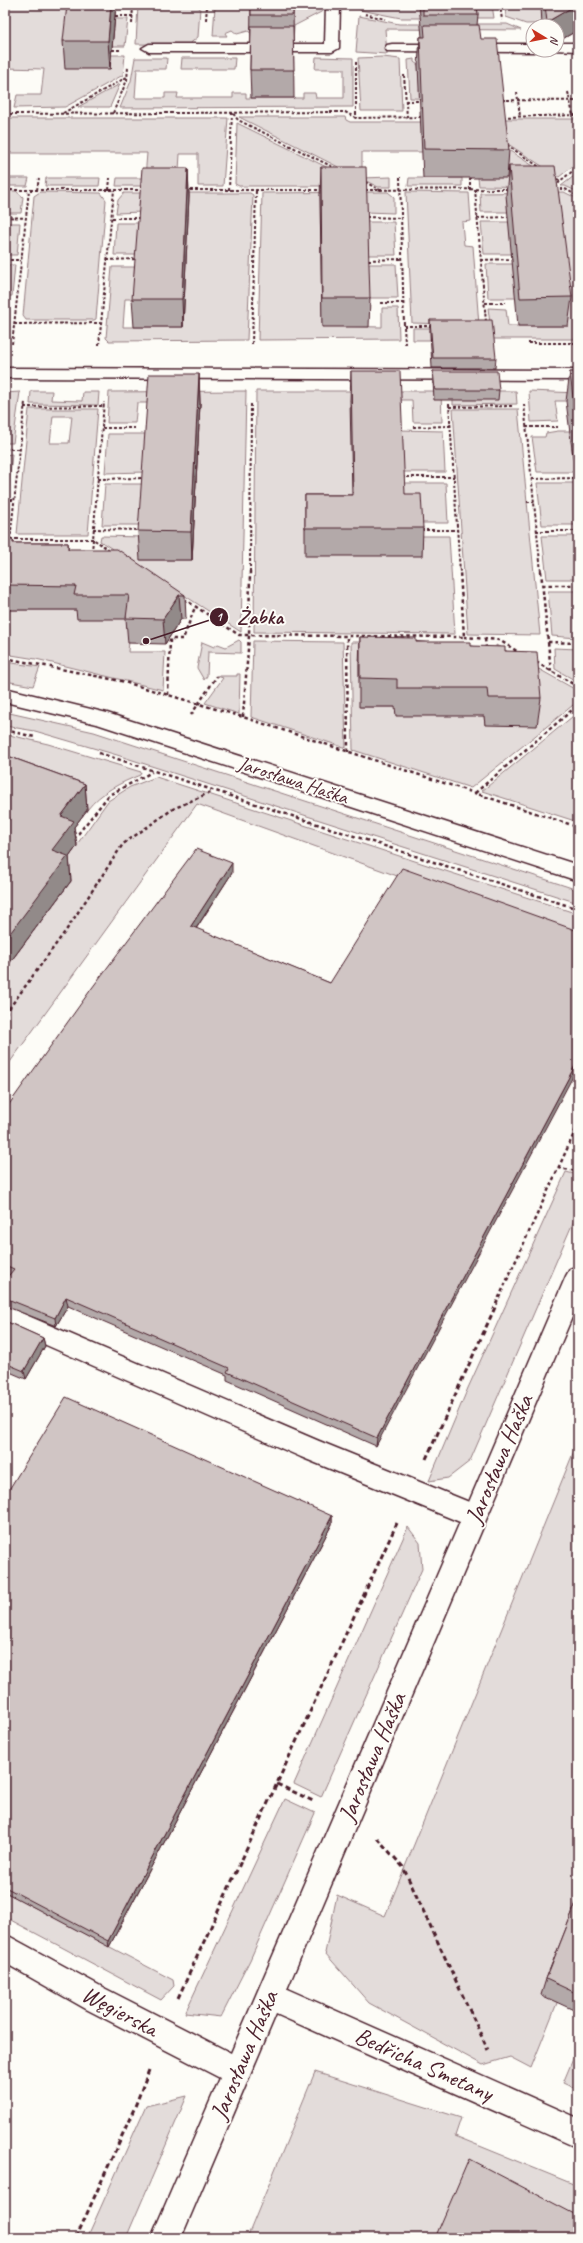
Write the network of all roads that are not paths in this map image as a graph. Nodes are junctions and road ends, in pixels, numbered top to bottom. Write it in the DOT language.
graph roads {
  1 [pos="333,5"];
  2 [pos="565,47"];
  3 [pos="578,47"];
  4 [pos="149,48"];
  5 [pos="392,48"];
  6 [pos="525,48"];
  7 [pos="7,373"];
  8 [pos="578,375"];
  9 [pos="5,695"];
  10 [pos="578,873"];
  11 [pos="578,1276"];
  12 [pos="5,1316"];
  13 [pos="474,1516"];
  14 [pos="5,1948"];
  15 [pos="269,1996"];
  16 [pos="237,2071"];
  17 [pos="578,2133"];
  18 [pos="166,2238"];
  1 -- 4 [label="street"];
  2 -- 3 [label="street"];
  5 -- 6 [label="street"];
  7 -- 8 [label="street"];
  9 -- 10 [label="street, Jarosława Haška"];
  11 -- 13 [label="street, Jarosława Haška"];
  12 -- 13 [label="street"];
  13 -- 15 [label="street, Jarosława Haška"];
  14 -- 16 [label="street, Węgierska"];
  15 -- 16 [label="street, Jarosława Haška"];
  15 -- 17 [label="street, Bedřicha Smetany"];
  16 -- 18 [label="street, Jarosława Haška"];
}
